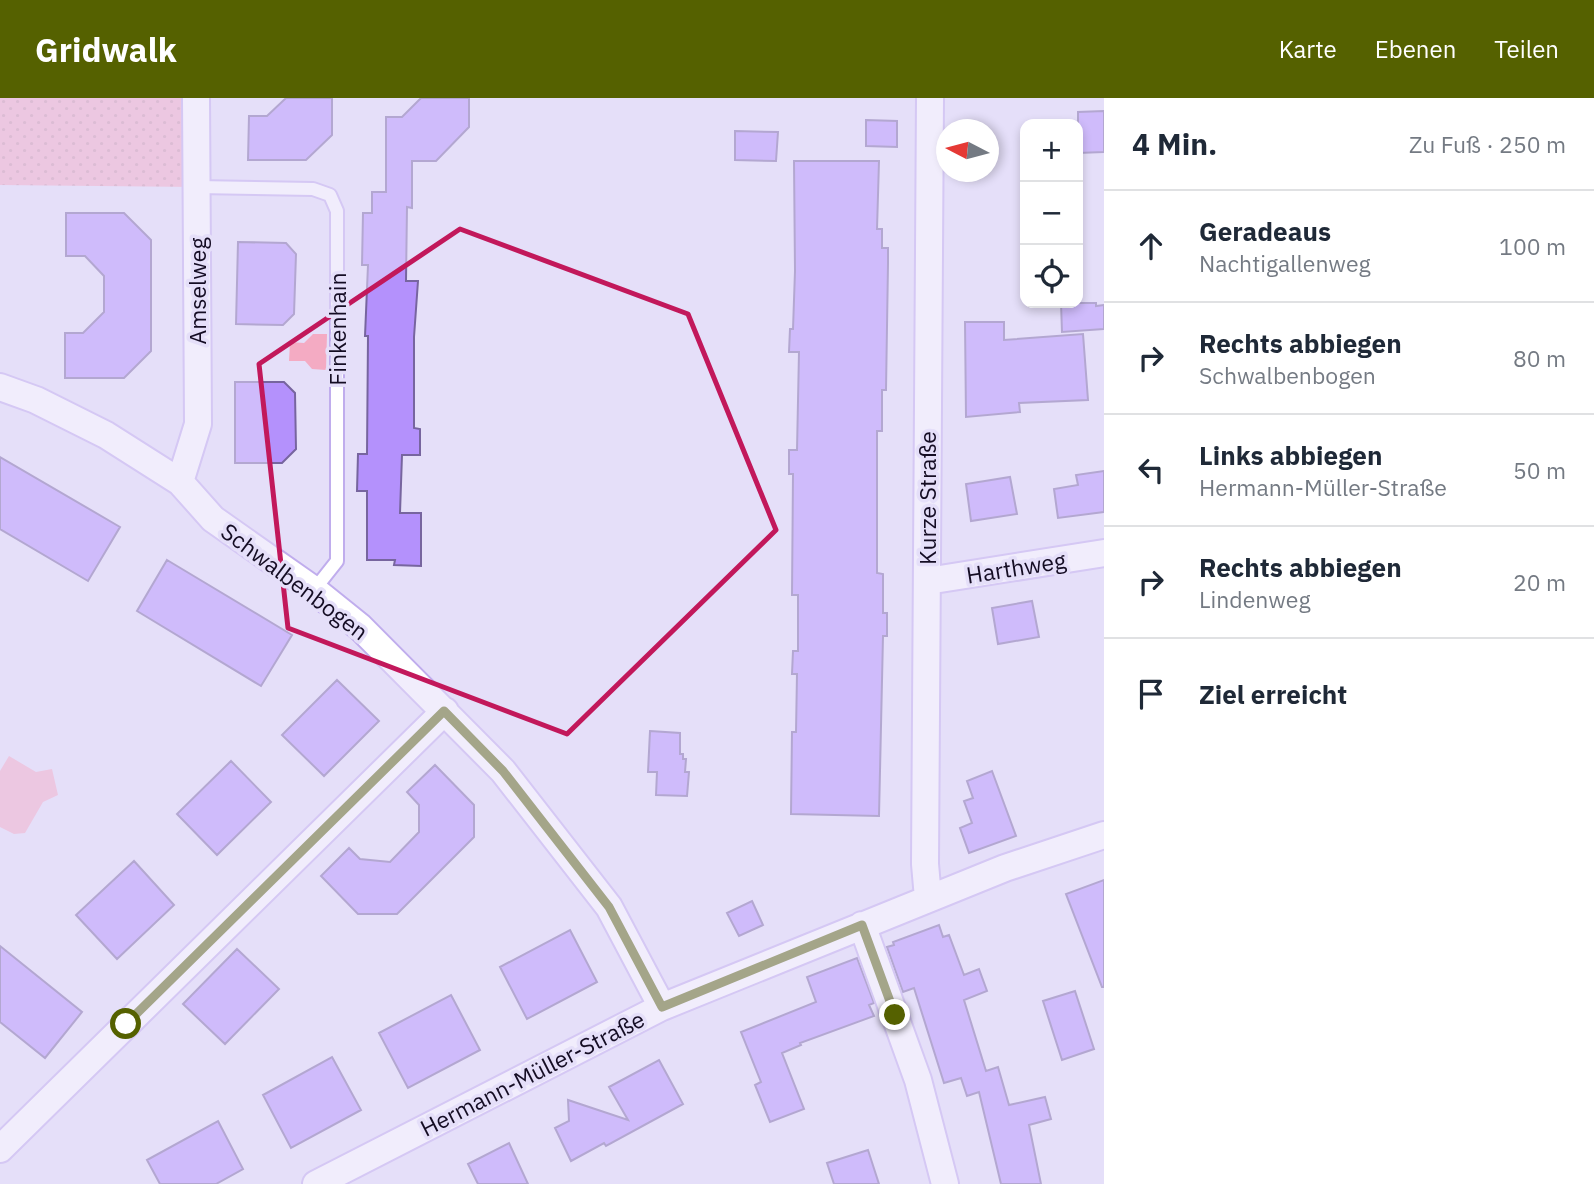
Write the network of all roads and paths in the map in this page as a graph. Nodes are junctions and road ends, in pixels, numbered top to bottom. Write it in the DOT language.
graph roads {
  1 [pos="196,98"];
  2 [pos="930,98"];
  3 [pos="197,187"];
  4 [pos="0,387"];
  5 [pos="180,482"];
  6 [pos="1104,553"];
  7 [pos="927,579"];
  8 [pos="314,590"];
  9 [pos="444,711"];
  10 [pos="1104,835"];
  11 [pos="928,898"];
  12 [pos="862,925"];
  13 [pos="662,1007"];
  14 [pos="0,1149"];
  15 [pos="316,1184"];
  16 [pos="945,1184"];
  1 -- 3 [label="street, Amselweg"];
  2 -- 7 [label="street, Kurze Straße"];
  3 -- 5 [label="street, Amselweg"];
  3 -- 8 [label="lane, Finkenhain"];
  4 -- 5 [label="street, Schwalbenbogen"];
  5 -- 8 [label="street, Schwalbenbogen"];
  6 -- 7 [label="street, Harthweg"];
  7 -- 11 [label="street, Kurze Straße"];
  8 -- 9 [label="street, Schwalbenbogen"];
  9 -- 13 [label="street, Schwalbenbogen"];
  9 -- 14 [label="street"];
  10 -- 11 [label="street, Hermann-Müller-Straße"];
  11 -- 12 [label="street, Hermann-Müller-Straße"];
  12 -- 13 [label="street, Hermann-Müller-Straße"];
  12 -- 16 [label="street"];
  13 -- 15 [label="street, Hermann-Müller-Straße"];
}
